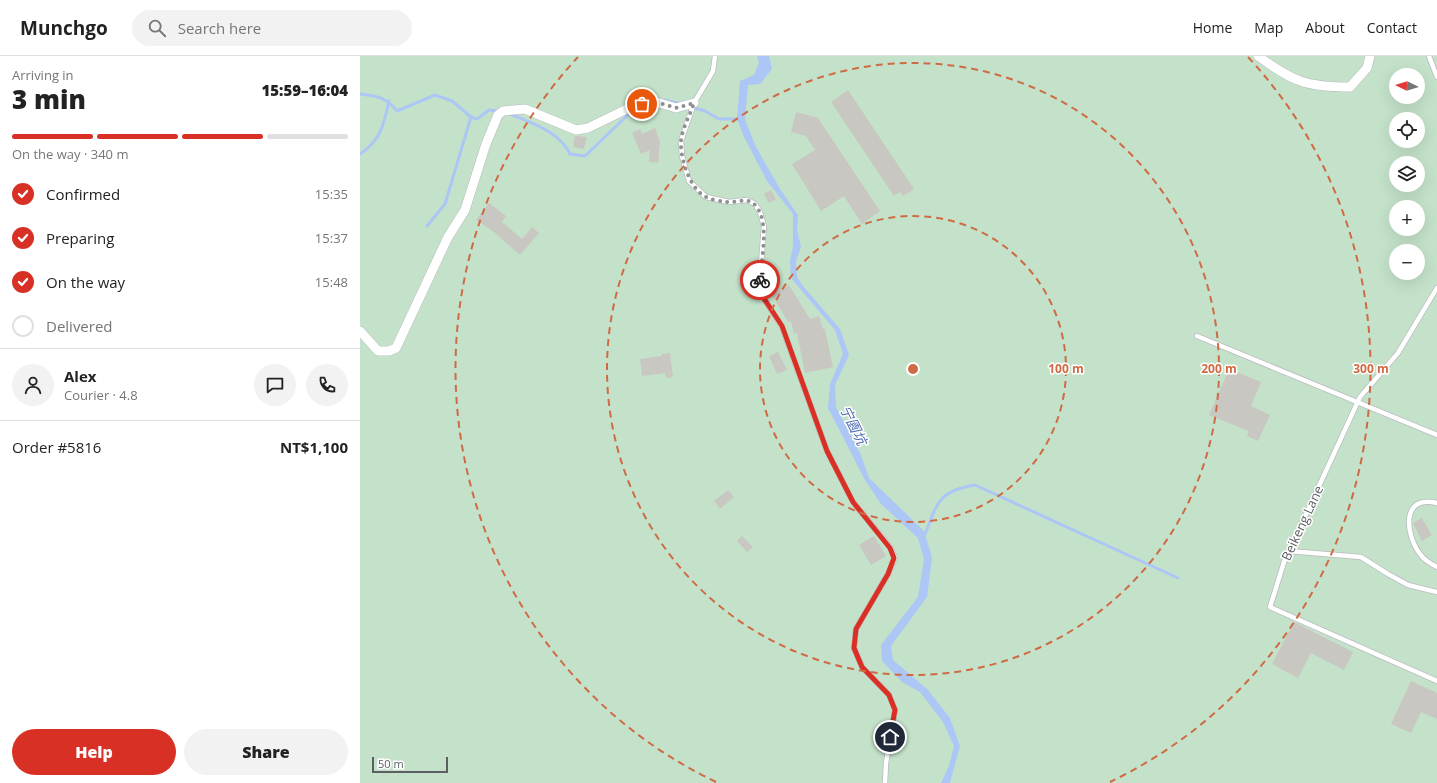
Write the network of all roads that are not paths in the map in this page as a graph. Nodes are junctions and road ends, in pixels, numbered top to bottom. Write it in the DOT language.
graph roads {
  1 [pos="716,56"];
  2 [pos="1258,56"];
  3 [pos="1370,56"];
  4 [pos="1429,56"];
  5 [pos="1437,77"];
  6 [pos="694,103"];
  7 [pos="1437,288"];
  8 [pos="360,331"];
  9 [pos="1197,336"];
  10 [pos="1358,404"];
  11 [pos="1437,435"];
  12 [pos="1437,503"];
  13 [pos="1289,551"];
  14 [pos="1437,567"];
  15 [pos="1437,592"];
  16 [pos="1437,681"];
  17 [pos="885,783"];
  1 -- 6 [label="lane"];
  2 -- 3 [label="street"];
  4 -- 5 [label="lane"];
  6 -- 8 [label="street"];
  6 -- 17 [label="lane"];
  7 -- 10 [label="lane, Beikeng Lane"];
  9 -- 10 [label="lane"];
  10 -- 11 [label="lane"];
  10 -- 13 [label="lane, Beikeng Lane"];
  12 -- 14 [label="lane"];
  13 -- 15 [label="lane"];
  13 -- 16 [label="lane, Beikeng Lane"];
}
